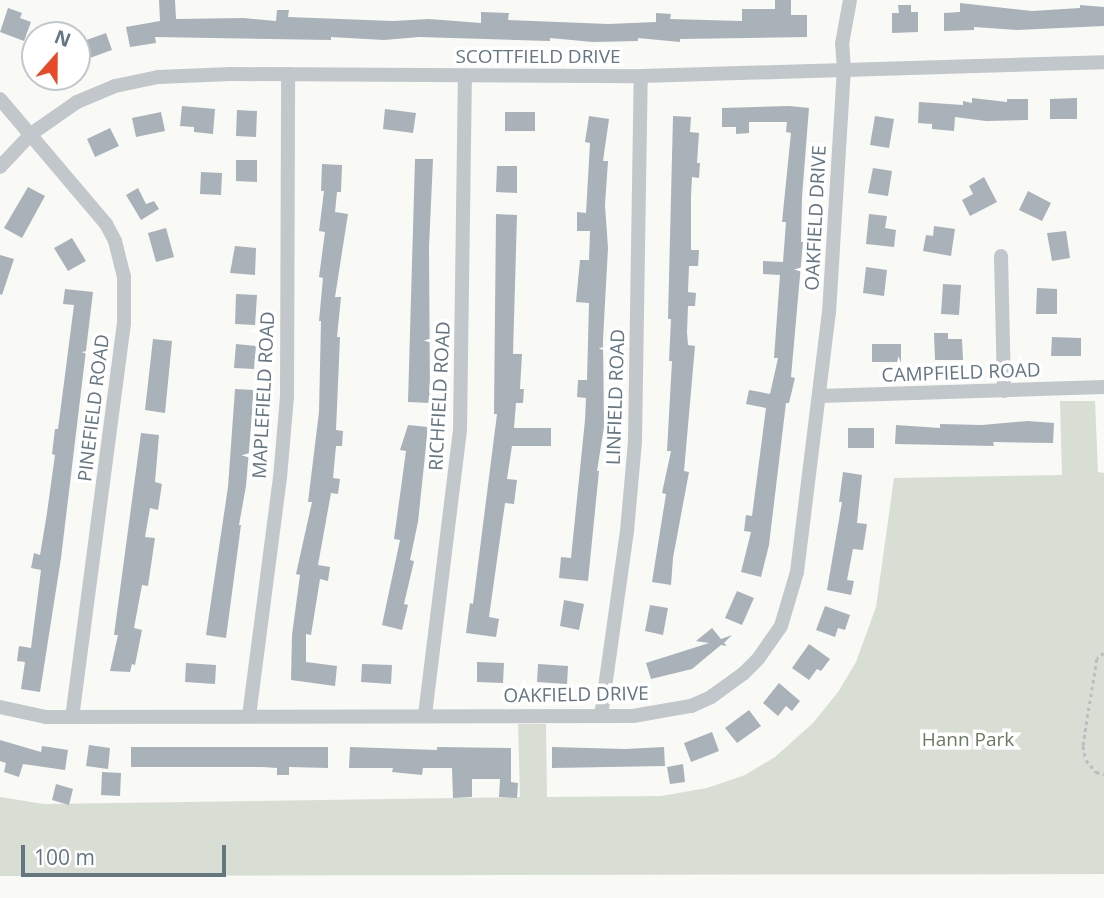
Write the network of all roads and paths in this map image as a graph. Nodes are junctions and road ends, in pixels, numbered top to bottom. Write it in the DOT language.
graph roads {
  1 [pos="850,0"];
  2 [pos="1104,62"];
  3 [pos="844,70"];
  4 [pos="288,74"];
  5 [pos="465,76"];
  6 [pos="641,76"];
  7 [pos="0,99"];
  8 [pos="31,134"];
  9 [pos="0,167"];
  10 [pos="1001,256"];
  11 [pos="1104,387"];
  12 [pos="1004,391"];
  13 [pos="820,396"];
  14 [pos="1104,653"];
  15 [pos="0,707"];
  16 [pos="425,715"];
  17 [pos="72,716"];
  18 [pos="249,716"];
  19 [pos="601,716"];
  20 [pos="1104,774"];
  1 -- 3 [label="street, OAKFIELD DRIVE"];
  2 -- 3 [label="street, SCOTTFIELD DRIVE"];
  3 -- 6 [label="street, SCOTTFIELD DRIVE"];
  3 -- 13 [label="street, OAKFIELD DRIVE"];
  4 -- 5 [label="street, SCOTTFIELD DRIVE"];
  4 -- 8 [label="street, SCOTTFIELD DRIVE"];
  4 -- 18 [label="street, MAPLEFIELD ROAD"];
  5 -- 6 [label="street, SCOTTFIELD DRIVE"];
  5 -- 16 [label="street, RICHFIELD ROAD"];
  6 -- 19 [label="street, LINFIELD ROAD"];
  7 -- 8 [label="street, PINEFIELD ROAD"];
  8 -- 9 [label="street, SCOTTFIELD DRIVE"];
  8 -- 17 [label="street, PINEFIELD ROAD"];
  10 -- 12 [label="street"];
  11 -- 12 [label="street, CAMPFIELD ROAD"];
  12 -- 13 [label="street, CAMPFIELD ROAD"];
  13 -- 19 [label="street, OAKFIELD DRIVE"];
  14 -- 20 [label="path"];
  15 -- 17 [label="street, OAKFIELD DRIVE"];
  16 -- 18 [label="street, OAKFIELD DRIVE"];
  16 -- 19 [label="street, OAKFIELD DRIVE"];
  17 -- 18 [label="street, OAKFIELD DRIVE"];
}
